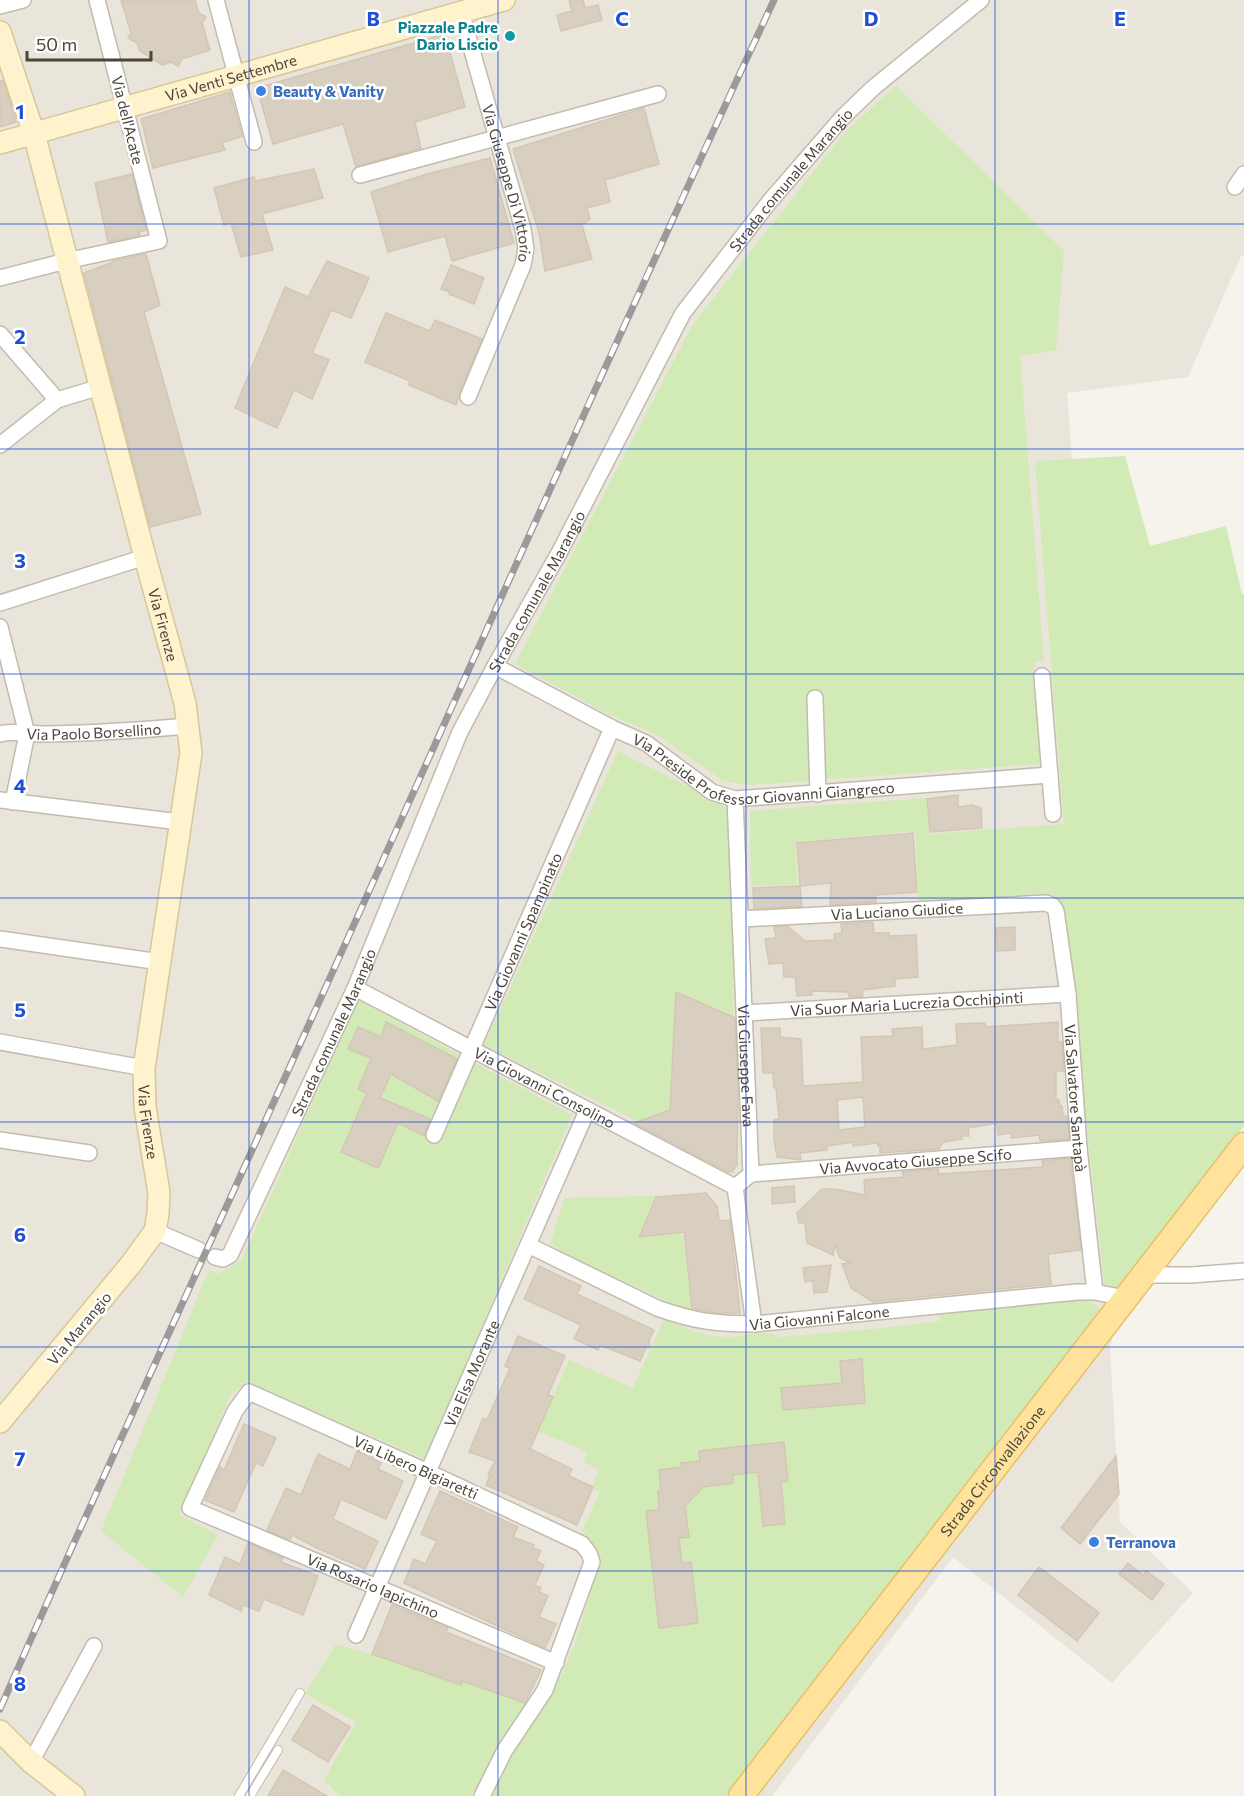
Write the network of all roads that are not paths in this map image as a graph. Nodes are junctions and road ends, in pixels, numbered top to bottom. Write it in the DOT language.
graph roads {
  1 [pos="23,0"];
  2 [pos="97,0"];
  3 [pos="216,0"];
  4 [pos="504,0"];
  5 [pos="981,0"];
  6 [pos="0,6"];
  7 [pos="459,6"];
  8 [pos="0,32"];
  9 [pos="236,76"];
  10 [pos="658,94"];
  11 [pos="126,108"];
  12 [pos="34,134"];
  13 [pos="497,138"];
  14 [pos="254,142"];
  15 [pos="0,143"];
  16 [pos="360,175"];
  17 [pos="66,261"];
  18 [pos="0,278"];
  19 [pos="0,334"];
  20 [pos="6,352"];
  21 [pos="100,387"];
  22 [pos="468,397"];
  23 [pos="57,400"];
  24 [pos="0,445"];
  25 [pos="145,557"];
  26 [pos="2,602"];
  27 [pos="0,627"];
  28 [pos="495,666"];
  29 [pos="1042,676"];
  30 [pos="815,698"];
  31 [pos="189,726"];
  32 [pos="612,728"];
  33 [pos="0,734"];
  34 [pos="27,734"];
  35 [pos="1050,774"];
  36 [pos="818,794"];
  37 [pos="735,799"];
  38 [pos="6,801"];
  39 [pos="1053,814"];
  40 [pos="180,822"];
  41 [pos="1053,906"];
  42 [pos="741,919"];
  43 [pos="0,939"];
  44 [pos="160,962"];
  45 [pos="355,988"];
  46 [pos="1068,994"];
  47 [pos="745,1013"];
  48 [pos="0,1042"];
  49 [pos="471,1050"];
  50 [pos="144,1068"];
  51 [pos="587,1111"];
  52 [pos="434,1135"];
  53 [pos="0,1140"];
  54 [pos="1244,1145"];
  55 [pos="1079,1148"];
  56 [pos="89,1153"];
  57 [pos="751,1174"];
  58 [pos="735,1187"];
  59 [pos="154,1231"];
  60 [pos="528,1245"];
  61 [pos="199,1250"];
  62 [pos="215,1257"];
  63 [pos="1244,1270"];
  64 [pos="1143,1275"];
  65 [pos="1095,1292"];
  66 [pos="1125,1298"];
  67 [pos="754,1324"];
  68 [pos="0,1422"];
  69 [pos="428,1472"];
  70 [pos="190,1508"];
  71 [pos="378,1588"];
  72 [pos="356,1635"];
  73 [pos="94,1646"];
  74 [pos="556,1663"];
  75 [pos="300,1693"];
  76 [pos="2,1739"];
  77 [pos="278,1750"];
  78 [pos="31,1762"];
  79 [pos="74,1796"];
  80 [pos="239,1796"];
  81 [pos="250,1796"];
  82 [pos="482,1796"];
  83 [pos="741,1796"];
  1 -- 6 [label="street"];
  2 -- 11 [label="street, Via dell'Acate"];
  3 -- 9 [label="street"];
  4 -- 7 [label="street, Via Venti Settembre"];
  5 -- 28 [label="street, Strada comunale Marangio"];
  7 -- 9 [label="street, Via Venti Settembre"];
  7 -- 13 [label="street, Via Giuseppe Di Vittorio"];
  8 -- 12 [label="street, Via Firenze"];
  9 -- 11 [label="street, Via Venti Settembre"];
  9 -- 14 [label="street"];
  10 -- 13 [label="street"];
  11 -- 12 [label="street, Via Venti Settembre"];
  11 -- 17 [label="street, Via dell'Acate"];
  12 -- 15 [label="street, Via Venti Settembre"];
  12 -- 17 [label="street, Via Firenze"];
  13 -- 16 [label="street"];
  13 -- 22 [label="street, Via Giuseppe Di Vittorio"];
  17 -- 18 [label="street"];
  17 -- 21 [label="street, Via Firenze"];
  19 -- 20 [label="street"];
  20 -- 23 [label="street"];
  21 -- 23 [label="street"];
  21 -- 25 [label="street, Via Firenze"];
  23 -- 24 [label="street"];
  25 -- 26 [label="street"];
  25 -- 31 [label="street, Via Firenze"];
  27 -- 34 [label="street"];
  28 -- 32 [label="street, Via Preside Professor Giovanni Giangreco"];
  28 -- 45 [label="street, Strada comunale Marangio"];
  29 -- 35 [label="street"];
  30 -- 36 [label="street"];
  31 -- 34 [label="street, Via Paolo Borsellino"];
  31 -- 40 [label="street, Via Firenze"];
  32 -- 37 [label="street, Via Preside Professor Giovanni Giangreco"];
  32 -- 49 [label="street, Via Giovanni Spampinato"];
  33 -- 34 [label="street, Via Paolo Borsellino"];
  34 -- 38 [label="street"];
  35 -- 36 [label="street, Via Preside Professor Giovanni Giangreco"];
  35 -- 39 [label="street"];
  36 -- 37 [label="street, Via Preside Professor Giovanni Giangreco"];
  37 -- 42 [label="street, Via Giuseppe Fava"];
  38 -- 40 [label="street"];
  40 -- 44 [label="street, Via Firenze"];
  41 -- 42 [label="street, Via Luciano Giudice"];
  41 -- 46 [label="street, Via Salvatore Santapà"];
  42 -- 47 [label="street, Via Giuseppe Fava"];
  43 -- 44 [label="street"];
  44 -- 50 [label="street, Via Firenze"];
  45 -- 49 [label="street, Via Giovanni Consolino"];
  45 -- 62 [label="street, Strada comunale Marangio"];
  46 -- 47 [label="street, Via Suor Maria Lucrezia Occhipinti"];
  46 -- 55 [label="street, Via Salvatore Santapà"];
  47 -- 57 [label="street, Via Giuseppe Fava"];
  48 -- 50 [label="street"];
  49 -- 51 [label="street, Via Giovanni Consolino"];
  49 -- 52 [label="street, Via Giovanni Spampinato"];
  50 -- 59 [label="street, Via Firenze"];
  51 -- 58 [label="street, Via Giovanni Consolino"];
  51 -- 60 [label="street, Via Elsa Morante"];
  53 -- 56 [label="street"];
  54 -- 64 [label="main road, Strada Circonvallazione"];
  55 -- 57 [label="street, Via Avvocato Giuseppe Scifo"];
  55 -- 65 [label="street, Via Salvatore Santapà"];
  57 -- 58 [label="street"];
  58 -- 67 [label="street"];
  59 -- 61 [label="street"];
  59 -- 68 [label="street, Via Marangio"];
  60 -- 67 [label="street, Via Giovanni Falcone"];
  60 -- 69 [label="street, Via Elsa Morante"];
  63 -- 64 [label="street"];
  64 -- 66 [label="main road, Strada Circonvallazione"];
  65 -- 66 [label="street, Via Giovanni Falcone"];
  65 -- 67 [label="street, Via Giovanni Falcone"];
  66 -- 83 [label="main road, Strada Circonvallazione"];
  69 -- 70 [label="street, Via Libero Bigiaretti"];
  69 -- 71 [label="street, Via Elsa Morante"];
  69 -- 74 [label="street, Via Libero Bigiaretti"];
  70 -- 71 [label="street, Via Rosario Iapichino"];
  71 -- 72 [label="street, Via Elsa Morante"];
  71 -- 74 [label="street, Via Rosario Iapichino"];
  73 -- 78 [label="street"];
  74 -- 82 [label="street"];
  75 -- 80 [label="lane"];
  76 -- 78 [label="street"];
  77 -- 81 [label="lane"];
  78 -- 79 [label="street"];
}
